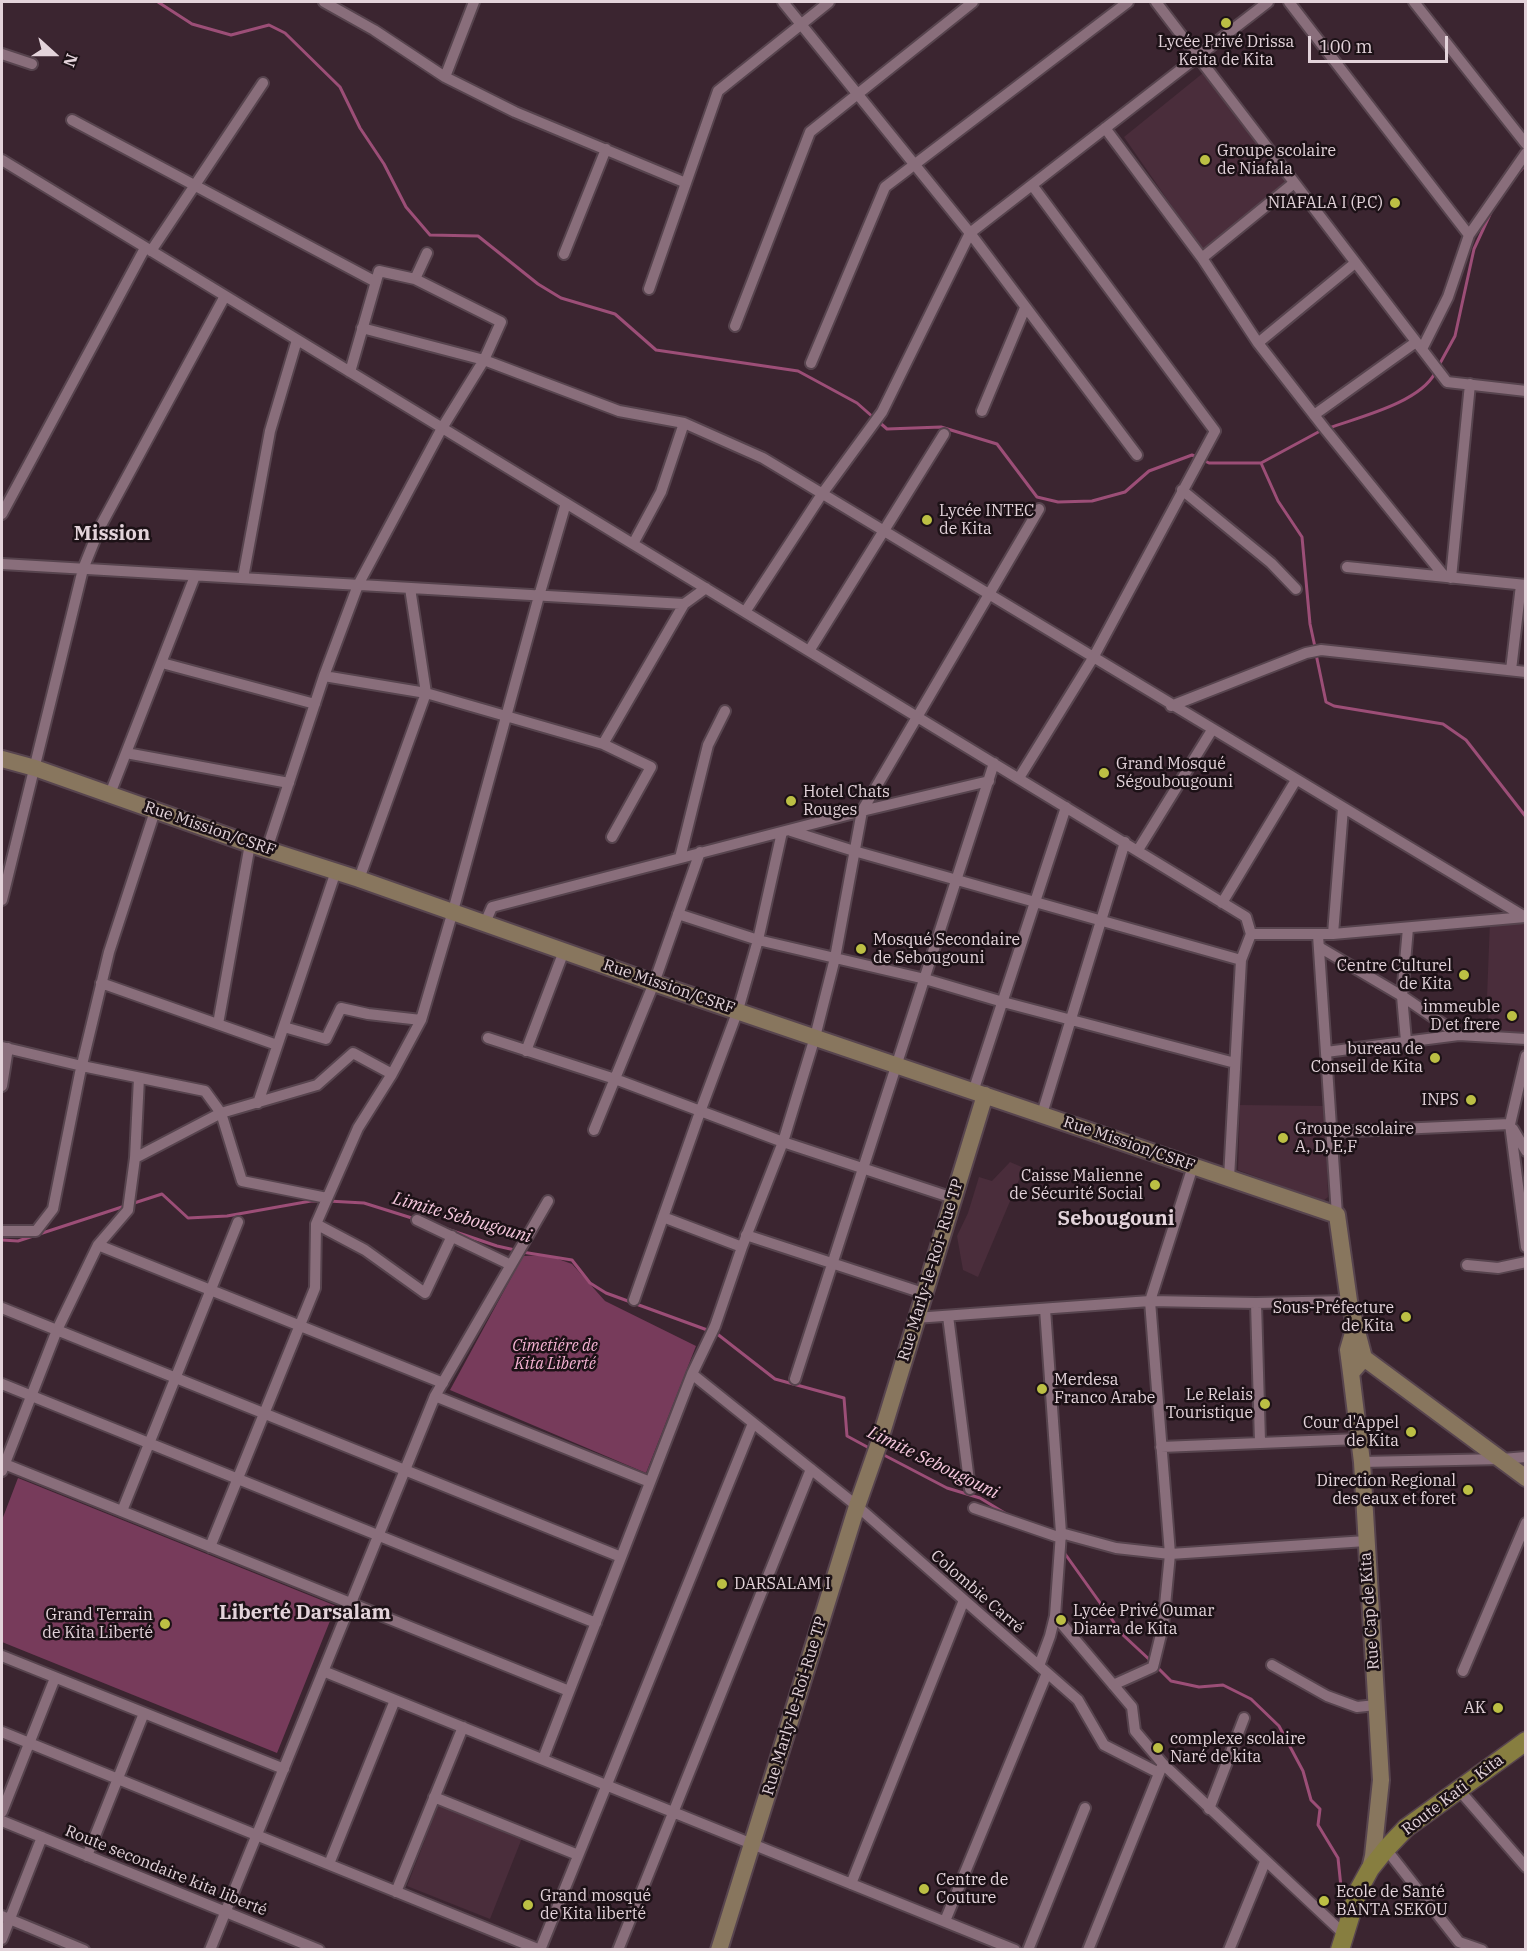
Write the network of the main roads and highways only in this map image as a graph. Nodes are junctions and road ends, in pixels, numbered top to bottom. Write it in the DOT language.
graph roads {
  1 [pos="2,759"];
  2 [pos="979,1093"];
  3 [pos="1355,1326"];
  4 [pos="1364,1358"];
  5 [pos="1352,1373"];
  6 [pos="872,1462"];
  7 [pos="1526,1478"];
  8 [pos="1526,1741"];
  9 [pos="1370,1869"];
  10 [pos="1342,1942"];
  11 [pos="719,1950"];
  1 -- 2 [label="main road, Rue Mission/CSRF"];
  2 -- 3 [label="main road, Rue Mission/CSRF"];
  2 -- 6 [label="main road, Rue Marly-le-Roi- Rue TP"];
  3 -- 4 [label="main road"];
  3 -- 5 [label="main road, Rue Cap de Kita"];
  4 -- 5 [label="main road"];
  4 -- 7 [label="main road"];
  5 -- 9 [label="main road, Rue Cap de Kita"];
  6 -- 11 [label="main road, Rue Marly-le-Roi-Rue TP"];
  8 -- 9 [label="main road, Route Kati - Kita"];
  9 -- 10 [label="main road, Route Kati - Kita"];
}
